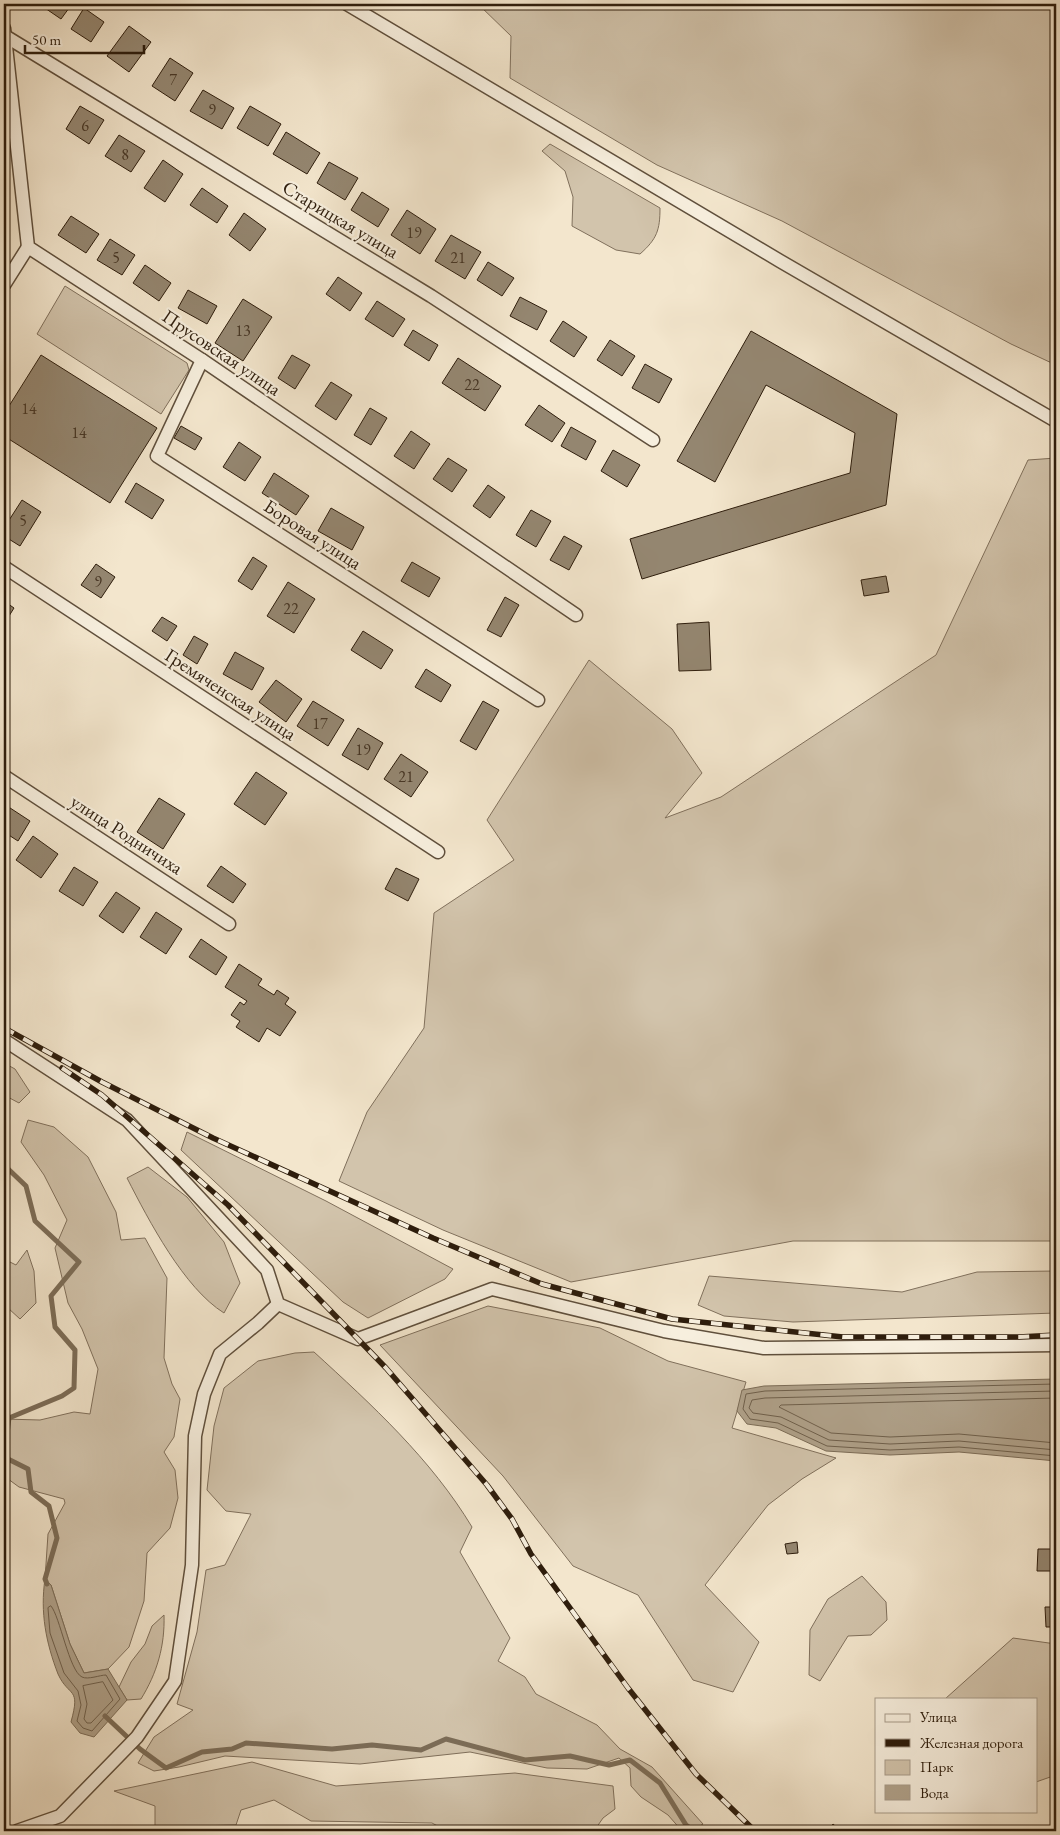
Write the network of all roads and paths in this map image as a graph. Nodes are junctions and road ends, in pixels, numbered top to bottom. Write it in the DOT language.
graph roads {
  1 [pos="347,4"];
  2 [pos="4,32"];
  3 [pos="28,247"];
  4 [pos="4,285"];
  5 [pos="202,360"];
  6 [pos="1056,421"];
  7 [pos="653,440"];
  8 [pos="4,567"];
  9 [pos="576,615"];
  10 [pos="538,700"];
  11 [pos="4,776"];
  12 [pos="438,852"];
  13 [pos="229,924"];
  14 [pos="4,1040"];
  15 [pos="278,1304"];
  16 [pos="1056,1344"];
  17 [pos="17,1831"];
  1 -- 6 [label="street"];
  2 -- 3 [label="street"];
  2 -- 7 [label="street, Старицкая улица"];
  3 -- 4 [label="street"];
  3 -- 5 [label="street, Прусовская улица"];
  5 -- 9 [label="street, Прусовская улица"];
  5 -- 10 [label="street, Боровая улица"];
  8 -- 12 [label="street, Гремяченская улица"];
  11 -- 13 [label="street, улица Родничиха"];
  14 -- 15 [label="street"];
  15 -- 16 [label="street"];
  15 -- 17 [label="street"];
}
